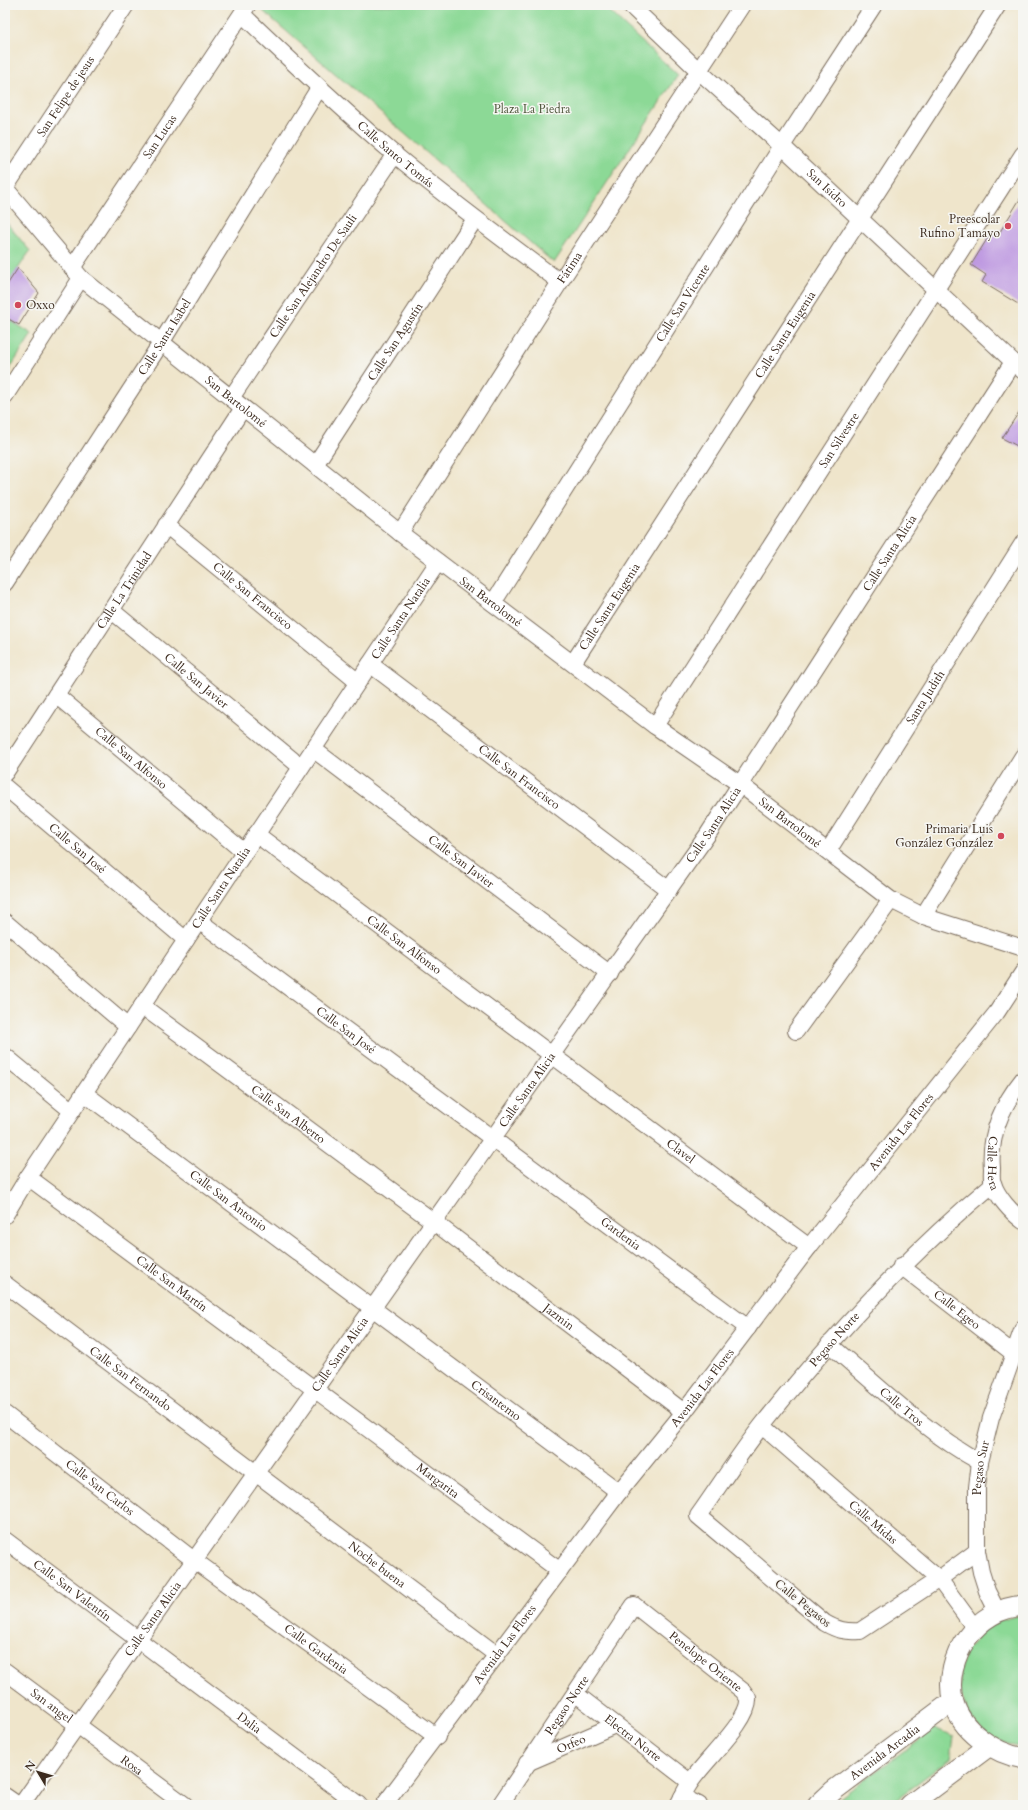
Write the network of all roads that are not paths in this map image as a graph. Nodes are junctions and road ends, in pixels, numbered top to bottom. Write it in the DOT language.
graph roads {
  1 [pos="126,5"];
  2 [pos="630,5"];
  3 [pos="742,5"];
  4 [pos="874,5"];
  5 [pos="998,5"];
  6 [pos="245,10"];
  7 [pos="699,71"];
  8 [pos="320,88"];
  9 [pos="782,146"];
  10 [pos="395,154"];
  11 [pos="1023,154"];
  12 [pos="5,188"];
  13 [pos="859,218"];
  14 [pos="476,219"];
  15 [pos="76,273"];
  16 [pos="560,282"];
  17 [pos="936,290"];
  18 [pos="161,343"];
  19 [pos="1018,367"];
  20 [pos="5,396"];
  21 [pos="237,403"];
  22 [pos="315,465"];
  23 [pos="166,525"];
  24 [pos="400,533"];
  25 [pos="1023,543"];
  26 [pos="438,562"];
  27 [pos="5,583"];
  28 [pos="493,603"];
  29 [pos="111,610"];
  30 [pos="572,663"];
  31 [pos="370,664"];
  32 [pos="358,682"];
  33 [pos="56,695"];
  34 [pos="655,726"];
  35 [pos="314,749"];
  36 [pos="1023,756"];
  37 [pos="302,767"];
  38 [pos="5,773"];
  39 [pos="741,785"];
  40 [pos="5,787"];
  41 [pos="256,834"];
  42 [pos="828,850"];
  43 [pos="244,852"];
  44 [pos="669,890"];
  45 [pos="891,900"];
  46 [pos="923,916"];
  47 [pos="199,921"];
  48 [pos="5,922"];
  49 [pos="186,940"];
  50 [pos="1023,948"];
  51 [pos="1023,972"];
  52 [pos="610,974"];
  53 [pos="142,1006"];
  54 [pos="128,1027"];
  55 [pos="796,1030"];
  56 [pos="552,1055"];
  57 [pos="5,1056"];
  58 [pos="1023,1078"];
  59 [pos="84,1093"];
  60 [pos="72,1111"];
  61 [pos="493,1140"];
  62 [pos="28,1177"];
  63 [pos="993,1184"];
  64 [pos="11,1191"];
  65 [pos="5,1215"];
  66 [pos="1023,1221"];
  67 [pos="434,1222"];
  68 [pos="809,1247"];
  69 [pos="901,1266"];
  70 [pos="5,1284"];
  71 [pos="374,1308"];
  72 [pos="748,1328"];
  73 [pos="1023,1328"];
  74 [pos="829,1344"];
  75 [pos="1013,1353"];
  76 [pos="315,1391"];
  77 [pos="684,1412"];
  78 [pos="5,1414"];
  79 [pos="762,1426"];
  80 [pos="980,1462"];
  81 [pos="257,1473"];
  82 [pos="619,1492"];
  83 [pos="698,1516"];
  84 [pos="5,1540"];
  85 [pos="977,1551"];
  86 [pos="195,1560"];
  87 [pos="560,1571"];
  88 [pos="939,1579"];
  89 [pos="634,1605"];
  90 [pos="1023,1606"];
  91 [pos="997,1612"];
  92 [pos="974,1628"];
  93 [pos="139,1640"];
  94 [pos="497,1655"];
  95 [pos="5,1671"];
  96 [pos="576,1694"];
  97 [pos="953,1701"];
  98 [pos="615,1725"];
  99 [pos="78,1726"];
  100 [pos="437,1737"];
  101 [pos="989,1746"];
  102 [pos="1023,1758"];
  103 [pos="527,1763"];
  104 [pos="690,1782"];
  105 [pos="5,1796"];
  106 [pos="680,1801"];
  107 [pos="18,1805"];
  108 [pos="21,1805"];
  109 [pos="185,1805"];
  110 [pos="359,1805"];
  111 [pos="384,1805"];
  112 [pos="500,1805"];
  113 [pos="699,1805"];
  114 [pos="818,1805"];
  115 [pos="910,1805"];
  1 -- 12 [label="street, San Felipe de jesus"];
  2 -- 7 [label="street, San Isidro"];
  3 -- 7 [label="street, Fátima"];
  4 -- 9 [label="street, Calle San Vicente"];
  5 -- 13 [label="street, Calle Santa Eugenia"];
  6 -- 8 [label="street, Calle Santo Tomás"];
  6 -- 15 [label="street, San Lucas"];
  7 -- 9 [label="street, San Isidro"];
  7 -- 16 [label="street, Fátima"];
  8 -- 10 [label="street, Calle Santo Tomás"];
  8 -- 18 [label="street, Calle Santa Isabel"];
  9 -- 13 [label="street, San Isidro"];
  9 -- 28 [label="street, Calle San Vicente"];
  10 -- 14 [label="street, Calle Santo Tomás"];
  10 -- 21 [label="street, Calle San Alejandro De Sauli"];
  11 -- 17 [label="street, San Silvestre"];
  12 -- 15 [label="street, San Bartolomé"];
  13 -- 17 [label="street, San Isidro"];
  13 -- 30 [label="street, Calle Santa Eugenia"];
  14 -- 16 [label="street, Calle Santo Tomás"];
  14 -- 22 [label="street, Calle San Agustín"];
  15 -- 18 [label="street, San Bartolomé"];
  15 -- 20 [label="street, San Lucas"];
  16 -- 24 [label="street, Fátima"];
  17 -- 19 [label="street, San Isidro"];
  17 -- 34 [label="street, San Silvestre"];
  18 -- 21 [label="street, San Bartolomé"];
  18 -- 27 [label="street, Calle Santa Isabel"];
  19 -- 39 [label="street, Calle Santa Alicia"];
  21 -- 22 [label="street, San Bartolomé"];
  21 -- 23 [label="street, Calle La Trinidad"];
  22 -- 24 [label="street, San Bartolomé"];
  23 -- 29 [label="street, Calle La Trinidad"];
  23 -- 32 [label="street, Calle San Francisco"];
  24 -- 26 [label="street, San Bartolomé"];
  25 -- 42 [label="street, Santa Judith"];
  26 -- 28 [label="street, San Bartolomé"];
  26 -- 31 [label="street, Calle Santa Natalia"];
  28 -- 30 [label="street, San Bartolomé"];
  29 -- 33 [label="street, Calle La Trinidad"];
  29 -- 37 [label="street, Calle San Javier"];
  30 -- 34 [label="street, San Bartolomé"];
  31 -- 32 [label="street, Calle Santa Natalia"];
  31 -- 44 [label="street, Calle San Francisco"];
  32 -- 35 [label="street, Calle Santa Natalia"];
  33 -- 38 [label="street, Calle La Trinidad"];
  33 -- 43 [label="street, Calle San Alfonso"];
  34 -- 39 [label="street, San Bartolomé"];
  35 -- 37 [label="street, Calle Santa Natalia"];
  35 -- 52 [label="street, Calle San Javier"];
  36 -- 46 [label="street"];
  37 -- 41 [label="street, Calle Santa Natalia"];
  39 -- 42 [label="street, San Bartolomé"];
  39 -- 44 [label="street, Calle Santa Alicia"];
  40 -- 49 [label="street, Calle San José"];
  41 -- 43 [label="street, Calle Santa Natalia"];
  41 -- 56 [label="street, Calle San Alfonso"];
  42 -- 45 [label="street, San Bartolomé"];
  43 -- 47 [label="street, Calle Santa Natalia"];
  44 -- 52 [label="street, Calle Santa Alicia"];
  45 -- 46 [label="street, San Bartolomé"];
  45 -- 55 [label="street"];
  46 -- 50 [label="street, San Bartolomé"];
  47 -- 49 [label="street, Calle Santa Natalia"];
  47 -- 61 [label="street, Calle San José"];
  48 -- 54 [label="street"];
  49 -- 53 [label="street, Calle Santa Natalia"];
  51 -- 68 [label="street, Avenida Las Flores"];
  52 -- 56 [label="street, Calle Santa Alicia"];
  53 -- 54 [label="street, Calle Santa Natalia"];
  53 -- 67 [label="street, Calle San Alberto"];
  54 -- 59 [label="street, Calle Santa Natalia"];
  56 -- 61 [label="street, Calle Santa Alicia"];
  56 -- 68 [label="street, Clavel"];
  57 -- 60 [label="street"];
  58 -- 63 [label="street, Calle Hera"];
  59 -- 60 [label="street, Calle Santa Natalia"];
  59 -- 71 [label="street, Calle San Antonio"];
  60 -- 62 [label="street, Calle Santa Natalia"];
  61 -- 67 [label="street, Calle Santa Alicia"];
  61 -- 72 [label="street, Gardenia"];
  62 -- 64 [label="street, Calle Santa Natalia"];
  62 -- 76 [label="street, Calle San Martín"];
  63 -- 66 [label="street, Calle Hera"];
  63 -- 69 [label="street, Pegaso Norte"];
  64 -- 65 [label="street, Calle Santa Natalia"];
  67 -- 71 [label="street, Calle Santa Alicia"];
  67 -- 77 [label="street, Jazmin"];
  68 -- 72 [label="street, Avenida Las Flores"];
  69 -- 74 [label="street, Pegaso Norte"];
  69 -- 75 [label="street, Calle Egeo"];
  70 -- 81 [label="street, Calle San Fernando"];
  71 -- 76 [label="street, Calle Santa Alicia"];
  71 -- 82 [label="street, Crisantemo"];
  72 -- 77 [label="street, Avenida Las Flores"];
  73 -- 75 [label="street, Pegaso Sur"];
  74 -- 79 [label="street, Pegaso Norte"];
  74 -- 80 [label="street, Calle Tros"];
  75 -- 80 [label="street, Pegaso Sur"];
  76 -- 81 [label="street, Calle Santa Alicia"];
  76 -- 87 [label="street, Margarita"];
  77 -- 82 [label="street, Avenida Las Flores"];
  78 -- 86 [label="street, Calle San Carlos"];
  79 -- 83 [label="street, Pegaso Norte"];
  79 -- 88 [label="street, Calle Midas"];
  80 -- 85 [label="street, Pegaso Sur"];
  81 -- 86 [label="street, Calle Santa Alicia"];
  81 -- 94 [label="street, Noche buena"];
  82 -- 87 [label="street, Avenida Las Flores"];
  83 -- 88 [label="street, Calle Pegasos"];
  84 -- 93 [label="street, Calle San Valentín"];
  85 -- 88 [label="street, Calle Pegasos"];
  85 -- 91 [label="street, Pegaso Sur"];
  86 -- 93 [label="street, Calle Santa Alicia"];
  86 -- 100 [label="street, Calle Gardenia"];
  87 -- 94 [label="street, Avenida Las Flores"];
  88 -- 92 [label="street, Calle Midas"];
  89 -- 96 [label="street, Pegaso Norte"];
  89 -- 104 [label="street, Penelope Oriente"];
  90 -- 91 [label="street"];
  91 -- 92 [label="street"];
  92 -- 97 [label="street"];
  93 -- 99 [label="street, Calle Santa Alicia"];
  93 -- 110 [label="street, Dalia"];
  94 -- 100 [label="street, Avenida Las Flores"];
  95 -- 99 [label="street, San angel"];
  96 -- 98 [label="street, Electra Norte"];
  96 -- 103 [label="street, Pegaso Norte"];
  97 -- 101 [label="street"];
  97 -- 114 [label="street, Avenida Arcadia"];
  98 -- 103 [label="street, Orfeo"];
  98 -- 104 [label="street, Electra Norte"];
  99 -- 108 [label="street, Calle Santa Alicia"];
  99 -- 109 [label="street, Rosa"];
  100 -- 111 [label="street, Avenida Las Flores"];
  101 -- 102 [label="street"];
  101 -- 115 [label="street"];
  103 -- 112 [label="street, Pegaso Norte"];
  104 -- 106 [label="street, Penelope Oriente"];
  105 -- 107 [label="street"];
  106 -- 113 [label="street"];
}
